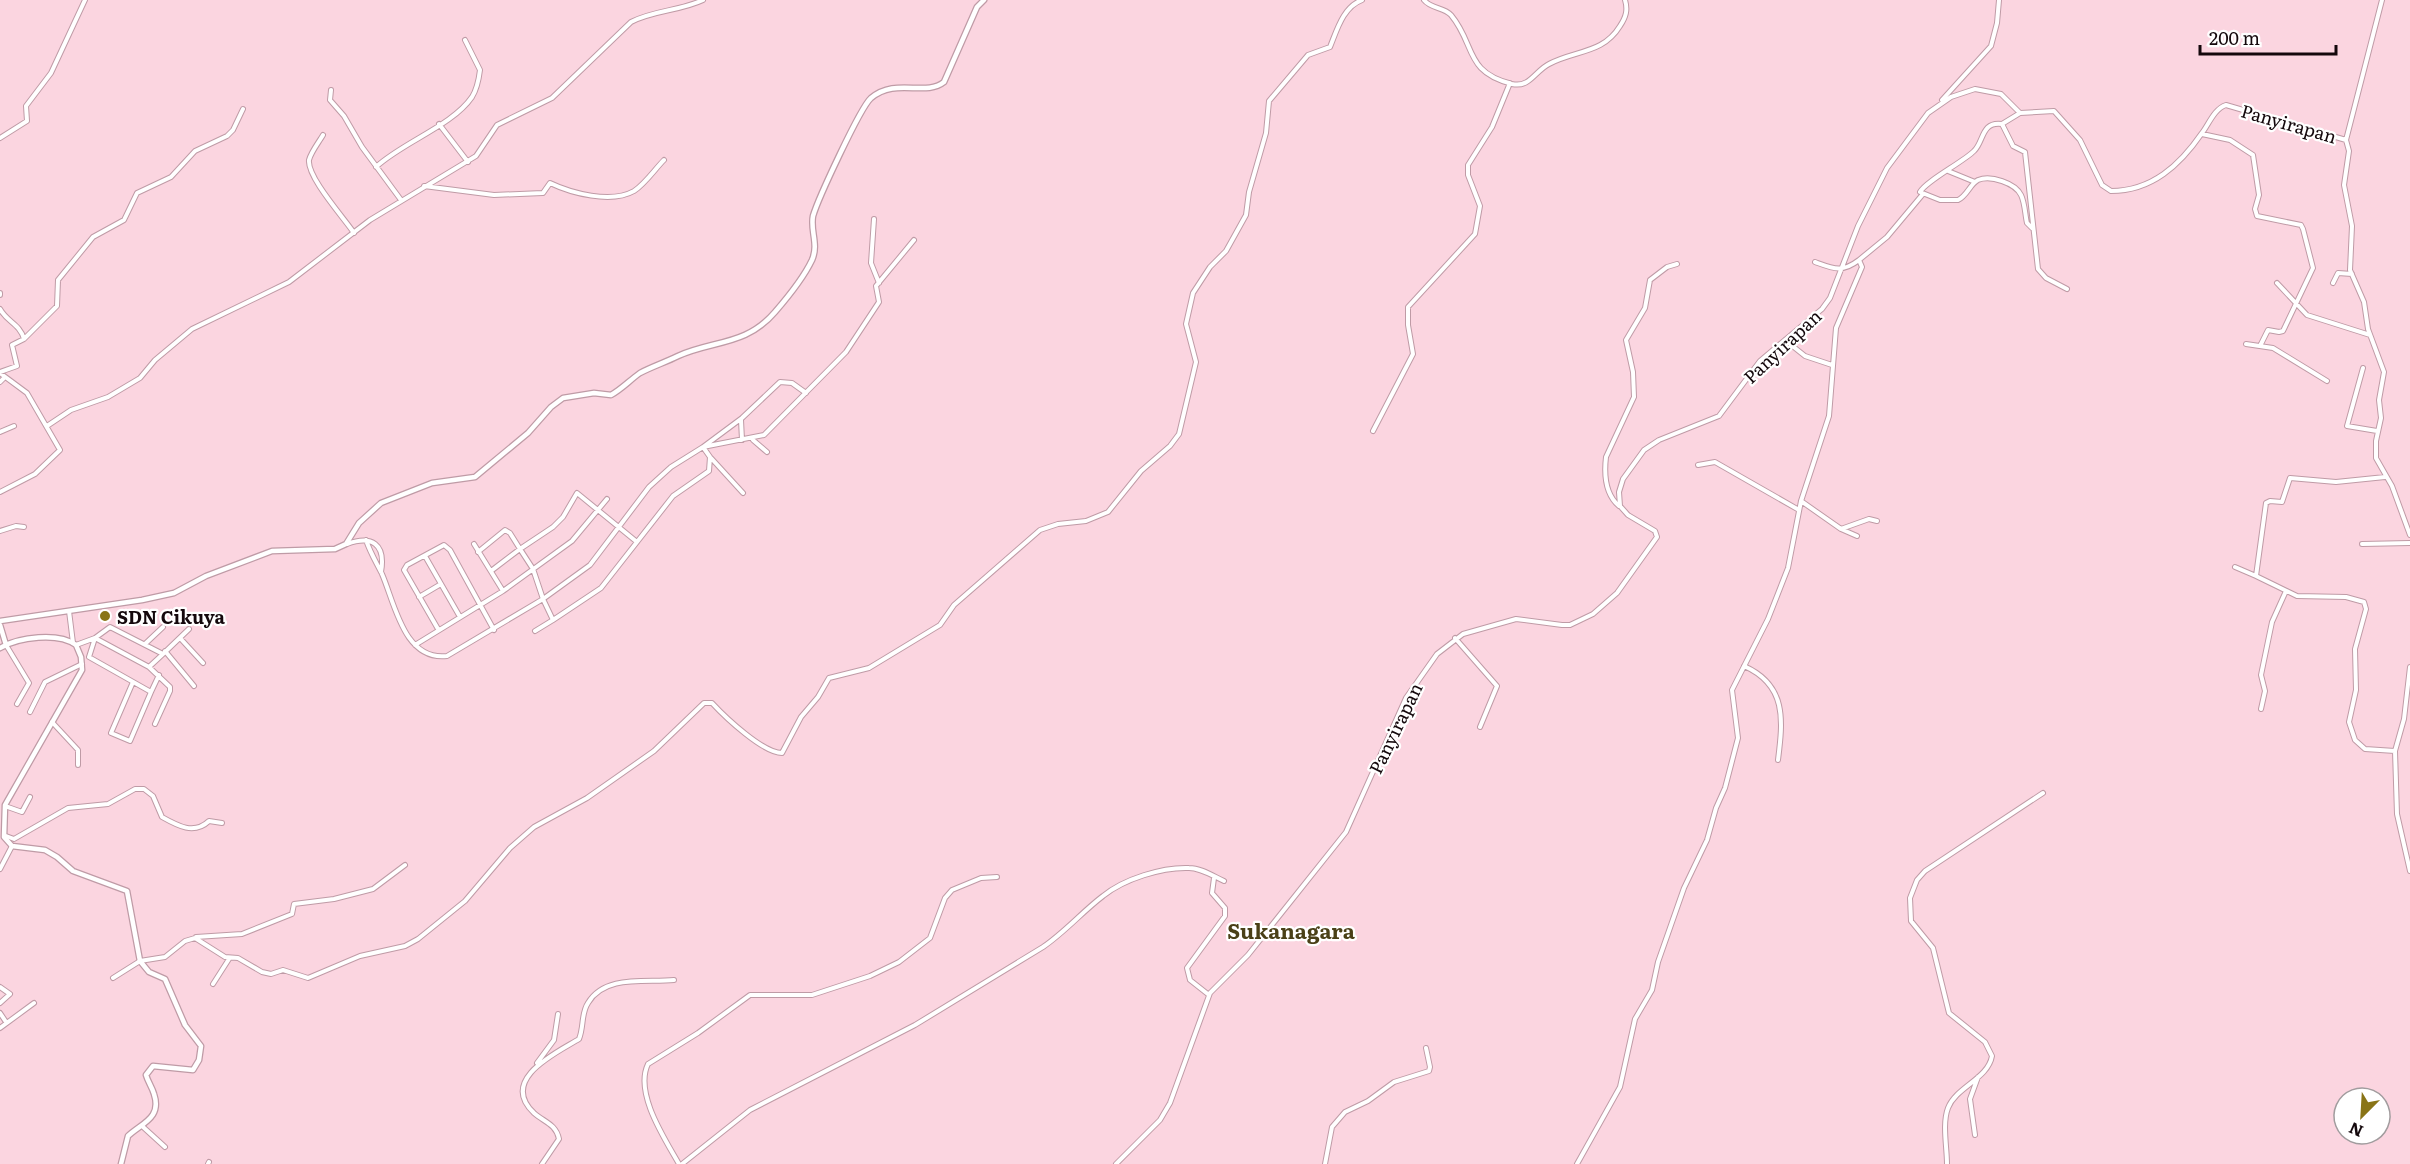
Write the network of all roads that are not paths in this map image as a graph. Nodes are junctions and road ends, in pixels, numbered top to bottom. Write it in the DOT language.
graph roads {
  1 [pos="85,0"];
  2 [pos="703,0"];
  3 [pos="984,0"];
  4 [pos="1362,0"];
  5 [pos="1424,0"];
  6 [pos="1625,0"];
  7 [pos="1999,0"];
  8 [pos="2382,0"];
  9 [pos="465,40"];
  10 [pos="1510,83"];
  11 [pos="331,90"];
  12 [pos="1940,103"];
  13 [pos="243,109"];
  14 [pos="2020,113"];
  15 [pos="439,124"];
  16 [pos="2002,124"];
  17 [pos="2202,134"];
  18 [pos="323,135"];
  19 [pos="0,138"];
  20 [pos="2346,140"];
  21 [pos="664,160"];
  22 [pos="468,162"];
  23 [pos="376,167"];
  24 [pos="1948,171"];
  25 [pos="1975,182"];
  26 [pos="424,186"];
  27 [pos="1923,194"];
  28 [pos="401,200"];
  29 [pos="874,219"];
  30 [pos="2032,228"];
  31 [pos="354,233"];
  32 [pos="914,240"];
  33 [pos="1859,260"];
  34 [pos="1815,262"];
  35 [pos="1677,264"];
  36 [pos="1840,270"];
  37 [pos="2352,274"];
  38 [pos="879,283"];
  39 [pos="2277,283"];
  40 [pos="2333,283"];
  41 [pos="2067,289"];
  42 [pos="2295,303"];
  43 [pos="0,309"];
  44 [pos="2370,335"];
  45 [pos="24,339"];
  46 [pos="1785,340"];
  47 [pos="2246,344"];
  48 [pos="2261,344"];
  49 [pos="1832,365"];
  50 [pos="2363,368"];
  51 [pos="0,372"];
  52 [pos="5,376"];
  53 [pos="2328,381"];
  54 [pos="0,382"];
  55 [pos="806,393"];
  56 [pos="742,418"];
  57 [pos="14,426"];
  58 [pos="47,426"];
  59 [pos="1373,430"];
  60 [pos="2376,431"];
  61 [pos="0,432"];
  62 [pos="752,439"];
  63 [pos="742,440"];
  64 [pos="703,447"];
  65 [pos="767,452"];
  66 [pos="710,457"];
  67 [pos="1698,465"];
  68 [pos="2385,477"];
  69 [pos="0,492"];
  70 [pos="743,493"];
  71 [pos="607,499"];
  72 [pos="1801,501"];
  73 [pos="1620,506"];
  74 [pos="1799,510"];
  75 [pos="599,511"];
  76 [pos="1877,520"];
  77 [pos="618,526"];
  78 [pos="24,527"];
  79 [pos="1841,529"];
  80 [pos="0,531"];
  81 [pos="2410,535"];
  82 [pos="1857,536"];
  83 [pos="366,540"];
  84 [pos="637,542"];
  85 [pos="2410,543"];
  86 [pos="346,544"];
  87 [pos="474,544"];
  88 [pos="2362,544"];
  89 [pos="520,549"];
  90 [pos="478,552"];
  91 [pos="424,556"];
  92 [pos="2235,567"];
  93 [pos="533,569"];
  94 [pos="491,571"];
  95 [pos="381,573"];
  96 [pos="2256,576"];
  97 [pos="441,584"];
  98 [pos="503,591"];
  99 [pos="2286,591"];
  100 [pos="419,597"];
  101 [pos="543,599"];
  102 [pos="480,605"];
  103 [pos="69,611"];
  104 [pos="460,617"];
  105 [pos="553,620"];
  106 [pos="0,622"];
  107 [pos="163,627"];
  108 [pos="189,629"];
  109 [pos="438,629"];
  110 [pos="494,630"];
  111 [pos="535,631"];
  112 [pos="94,638"];
  113 [pos="180,638"];
  114 [pos="1455,638"];
  115 [pos="74,644"];
  116 [pos="145,644"];
  117 [pos="6,645"];
  118 [pos="415,645"];
  119 [pos="0,648"];
  120 [pos="164,653"];
  121 [pos="83,663"];
  122 [pos="203,663"];
  123 [pos="1744,666"];
  124 [pos="149,667"];
  125 [pos="2410,667"];
  126 [pos="159,675"];
  127 [pos="133,681"];
  128 [pos="194,686"];
  129 [pos="151,692"];
  130 [pos="17,704"];
  131 [pos="2261,709"];
  132 [pos="30,712"];
  133 [pos="52,722"];
  134 [pos="155,724"];
  135 [pos="1480,727"];
  136 [pos="2395,751"];
  137 [pos="1778,760"];
  138 [pos="78,765"];
  139 [pos="2043,793"];
  140 [pos="30,797"];
  141 [pos="5,806"];
  142 [pos="222,823"];
  143 [pos="3,834"];
  144 [pos="12,846"];
  145 [pos="405,865"];
  146 [pos="0,869"];
  147 [pos="2410,871"];
  148 [pos="1214,876"];
  149 [pos="997,877"];
  150 [pos="1224,881"];
  151 [pos="195,938"];
  152 [pos="229,959"];
  153 [pos="140,961"];
  154 [pos="113,978"];
  155 [pos="674,980"];
  156 [pos="213,984"];
  157 [pos="0,987"];
  158 [pos="1209,995"];
  159 [pos="0,1003"];
  160 [pos="34,1003"];
  161 [pos="0,1013"];
  162 [pos="558,1014"];
  163 [pos="6,1022"];
  164 [pos="0,1028"];
  165 [pos="1426,1048"];
  166 [pos="535,1066"];
  167 [pos="1980,1074"];
  168 [pos="142,1126"];
  169 [pos="1975,1135"];
  170 [pos="165,1147"];
  171 [pos="121,1164"];
  172 [pos="542,1164"];
  173 [pos="681,1164"];
  174 [pos="1116,1164"];
  175 [pos="1325,1164"];
  176 [pos="1577,1164"];
  177 [pos="1947,1164"];
  1 -- 19 [label="street"];
  2 -- 22 [label="street"];
  3 -- 86 [label="street"];
  4 -- 152 [label="street"];
  5 -- 10 [label="street"];
  6 -- 10 [label="street"];
  7 -- 12 [label="street"];
  8 -- 20 [label="street"];
  9 -- 15 [label="street"];
  10 -- 59 [label="street"];
  11 -- 23 [label="street"];
  12 -- 14 [label="street, Panyirapan"];
  12 -- 36 [label="street, Panyirapan"];
  13 -- 45 [label="street"];
  14 -- 16 [label="street"];
  14 -- 17 [label="street, Panyirapan"];
  15 -- 22 [label="street"];
  15 -- 23 [label="street"];
  16 -- 24 [label="street"];
  16 -- 30 [label="street"];
  17 -- 20 [label="street, Panyirapan"];
  17 -- 42 [label="street"];
  18 -- 31 [label="street"];
  20 -- 37 [label="street, Panyirapan"];
  21 -- 26 [label="street"];
  22 -- 26 [label="street"];
  23 -- 28 [label="street"];
  24 -- 25 [label="street"];
  24 -- 27 [label="street"];
  25 -- 27 [label="street"];
  25 -- 30 [label="street"];
  26 -- 28 [label="street"];
  27 -- 33 [label="street"];
  28 -- 31 [label="street"];
  29 -- 38 [label="street"];
  30 -- 41 [label="street"];
  31 -- 58 [label="street"];
  32 -- 38 [label="street"];
  33 -- 36 [label="street"];
  33 -- 49 [label="street"];
  34 -- 36 [label="street"];
  35 -- 73 [label="street"];
  36 -- 46 [label="street, Panyirapan"];
  37 -- 40 [label="street"];
  37 -- 44 [label="street, Panyirapan"];
  38 -- 55 [label="street"];
  39 -- 42 [label="street"];
  42 -- 44 [label="street"];
  42 -- 48 [label="street"];
  43 -- 45 [label="street"];
  44 -- 60 [label="street, Panyirapan"];
  45 -- 51 [label="street"];
  46 -- 49 [label="street"];
  46 -- 73 [label="street, Panyirapan"];
  47 -- 48 [label="street"];
  48 -- 53 [label="street"];
  49 -- 72 [label="street"];
  50 -- 60 [label="street"];
  51 -- 52 [label="street"];
  52 -- 54 [label="street"];
  52 -- 58 [label="street"];
  55 -- 56 [label="street"];
  55 -- 62 [label="street"];
  56 -- 63 [label="street"];
  56 -- 64 [label="street"];
  57 -- 61 [label="street"];
  58 -- 69 [label="street"];
  60 -- 68 [label="street, Panyirapan"];
  62 -- 63 [label="street"];
  62 -- 65 [label="street"];
  63 -- 64 [label="street"];
  64 -- 66 [label="street"];
  64 -- 77 [label="street"];
  66 -- 70 [label="street"];
  66 -- 84 [label="street"];
  67 -- 74 [label="street"];
  68 -- 81 [label="street, Panyirapan"];
  68 -- 96 [label="street"];
  71 -- 75 [label="street"];
  72 -- 74 [label="street"];
  72 -- 79 [label="street"];
  73 -- 114 [label="street, Panyirapan"];
  74 -- 123 [label="street"];
  75 -- 77 [label="street"];
  75 -- 89 [label="street"];
  75 -- 93 [label="street"];
  76 -- 79 [label="street"];
  77 -- 84 [label="street"];
  77 -- 101 [label="street"];
  78 -- 80 [label="street"];
  79 -- 82 [label="street"];
  83 -- 86 [label="street"];
  83 -- 95 [label="street"];
  83 -- 95 [label="street"];
  84 -- 105 [label="street"];
  85 -- 88 [label="street"];
  86 -- 103 [label="street"];
  87 -- 90 [label="street"];
  89 -- 90 [label="street"];
  89 -- 93 [label="street"];
  89 -- 94 [label="street"];
  90 -- 94 [label="street"];
  91 -- 97 [label="street"];
  91 -- 100 [label="street"];
  91 -- 102 [label="street"];
  92 -- 96 [label="street"];
  93 -- 98 [label="street"];
  93 -- 101 [label="street"];
  94 -- 98 [label="street"];
  95 -- 118 [label="street"];
  96 -- 99 [label="street"];
  97 -- 100 [label="street"];
  97 -- 104 [label="street"];
  98 -- 102 [label="street"];
  99 -- 131 [label="street"];
  99 -- 136 [label="street"];
  100 -- 109 [label="street"];
  101 -- 105 [label="street"];
  101 -- 110 [label="street"];
  102 -- 104 [label="street"];
  102 -- 110 [label="street"];
  103 -- 106 [label="street"];
  103 -- 115 [label="street"];
  104 -- 109 [label="street"];
  105 -- 111 [label="street"];
  106 -- 117 [label="street"];
  107 -- 116 [label="street"];
  108 -- 113 [label="street"];
  109 -- 118 [label="street"];
  110 -- 118 [label="street"];
  112 -- 115 [label="street"];
  112 -- 116 [label="street"];
  112 -- 124 [label="street"];
  112 -- 127 [label="street"];
  113 -- 120 [label="street"];
  113 -- 122 [label="street"];
  114 -- 135 [label="street"];
  114 -- 158 [label="street, Panyirapan"];
  115 -- 117 [label="street"];
  115 -- 121 [label="street"];
  116 -- 120 [label="street"];
  117 -- 119 [label="street"];
  117 -- 130 [label="street"];
  120 -- 124 [label="street"];
  120 -- 128 [label="street"];
  121 -- 132 [label="street"];
  121 -- 133 [label="street"];
  123 -- 137 [label="street"];
  123 -- 176 [label="street"];
  124 -- 126 [label="street"];
  125 -- 136 [label="street"];
  126 -- 129 [label="street"];
  126 -- 134 [label="street"];
  127 -- 129 [label="street"];
  127 -- 129 [label="street"];
  133 -- 138 [label="street"];
  133 -- 141 [label="street"];
  136 -- 147 [label="street"];
  139 -- 167 [label="street"];
  140 -- 141 [label="street"];
  141 -- 143 [label="street"];
  142 -- 143 [label="street"];
  143 -- 144 [label="street"];
  144 -- 146 [label="street"];
  144 -- 153 [label="street"];
  145 -- 151 [label="street"];
  148 -- 150 [label="street"];
  148 -- 158 [label="street"];
  148 -- 173 [label="street"];
  149 -- 173 [label="street"];
  151 -- 152 [label="street"];
  151 -- 153 [label="street"];
  152 -- 156 [label="street"];
  153 -- 154 [label="street"];
  153 -- 168 [label="street"];
  155 -- 166 [label="street"];
  157 -- 159 [label="street"];
  158 -- 174 [label="street, Panyirapan"];
  160 -- 163 [label="street"];
  161 -- 163 [label="street"];
  162 -- 166 [label="street"];
  163 -- 164 [label="street"];
  165 -- 175 [label="street"];
  166 -- 172 [label="street"];
  167 -- 169 [label="street"];
  167 -- 177 [label="street"];
  168 -- 170 [label="street"];
  168 -- 171 [label="street"];
}
